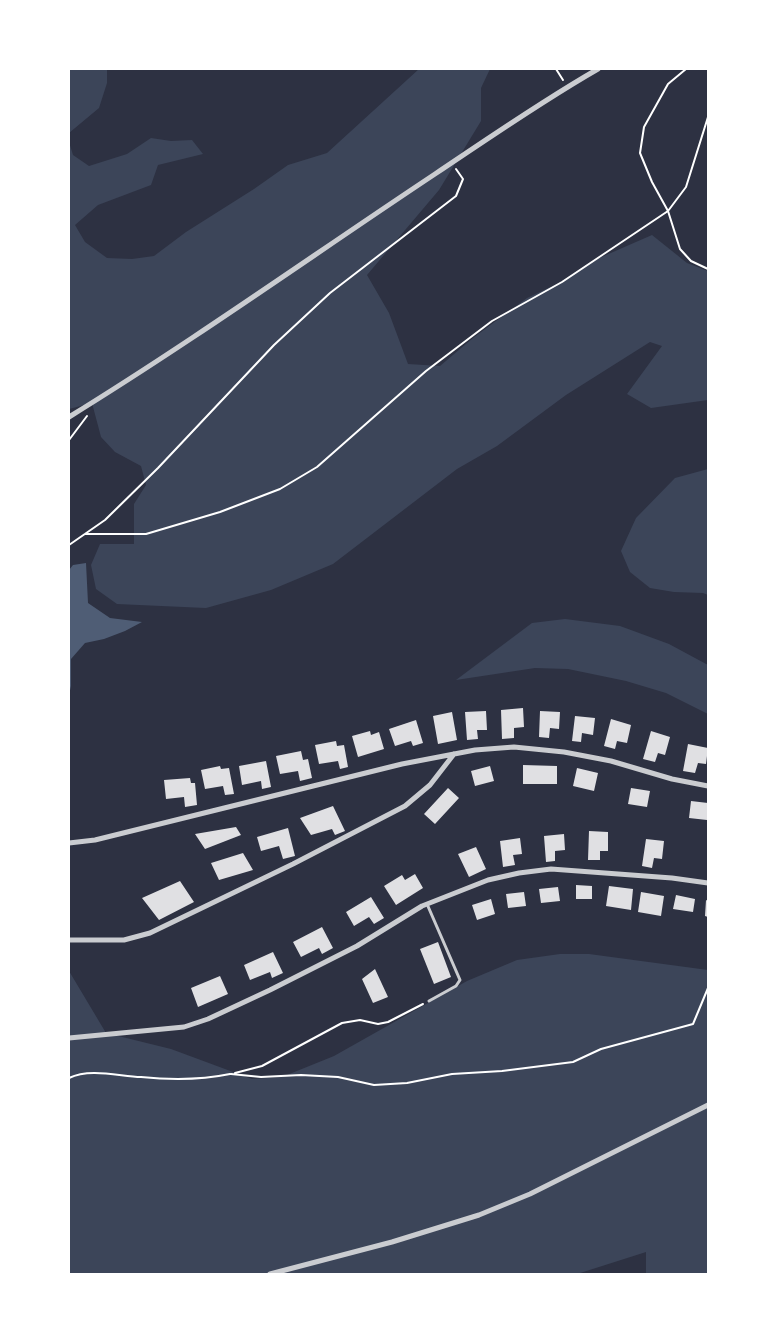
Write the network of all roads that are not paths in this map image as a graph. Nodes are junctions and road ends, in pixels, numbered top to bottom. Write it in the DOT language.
graph roads {
  1 [pos="598,69"];
  2 [pos="69,417"];
  3 [pos="455,754"];
  4 [pos="708,786"];
  5 [pos="69,842"];
  6 [pos="708,883"];
  7 [pos="427,904"];
  8 [pos="69,940"];
  9 [pos="429,1001"];
  10 [pos="69,1038"];
  11 [pos="708,1105"];
  12 [pos="270,1274"];
  1 -- 2 [label="street"];
  3 -- 4 [label="street"];
  3 -- 5 [label="street"];
  3 -- 8 [label="street"];
  6 -- 7 [label="street"];
  7 -- 9 [label="lane"];
  7 -- 10 [label="street"];
  11 -- 12 [label="street"];
}
